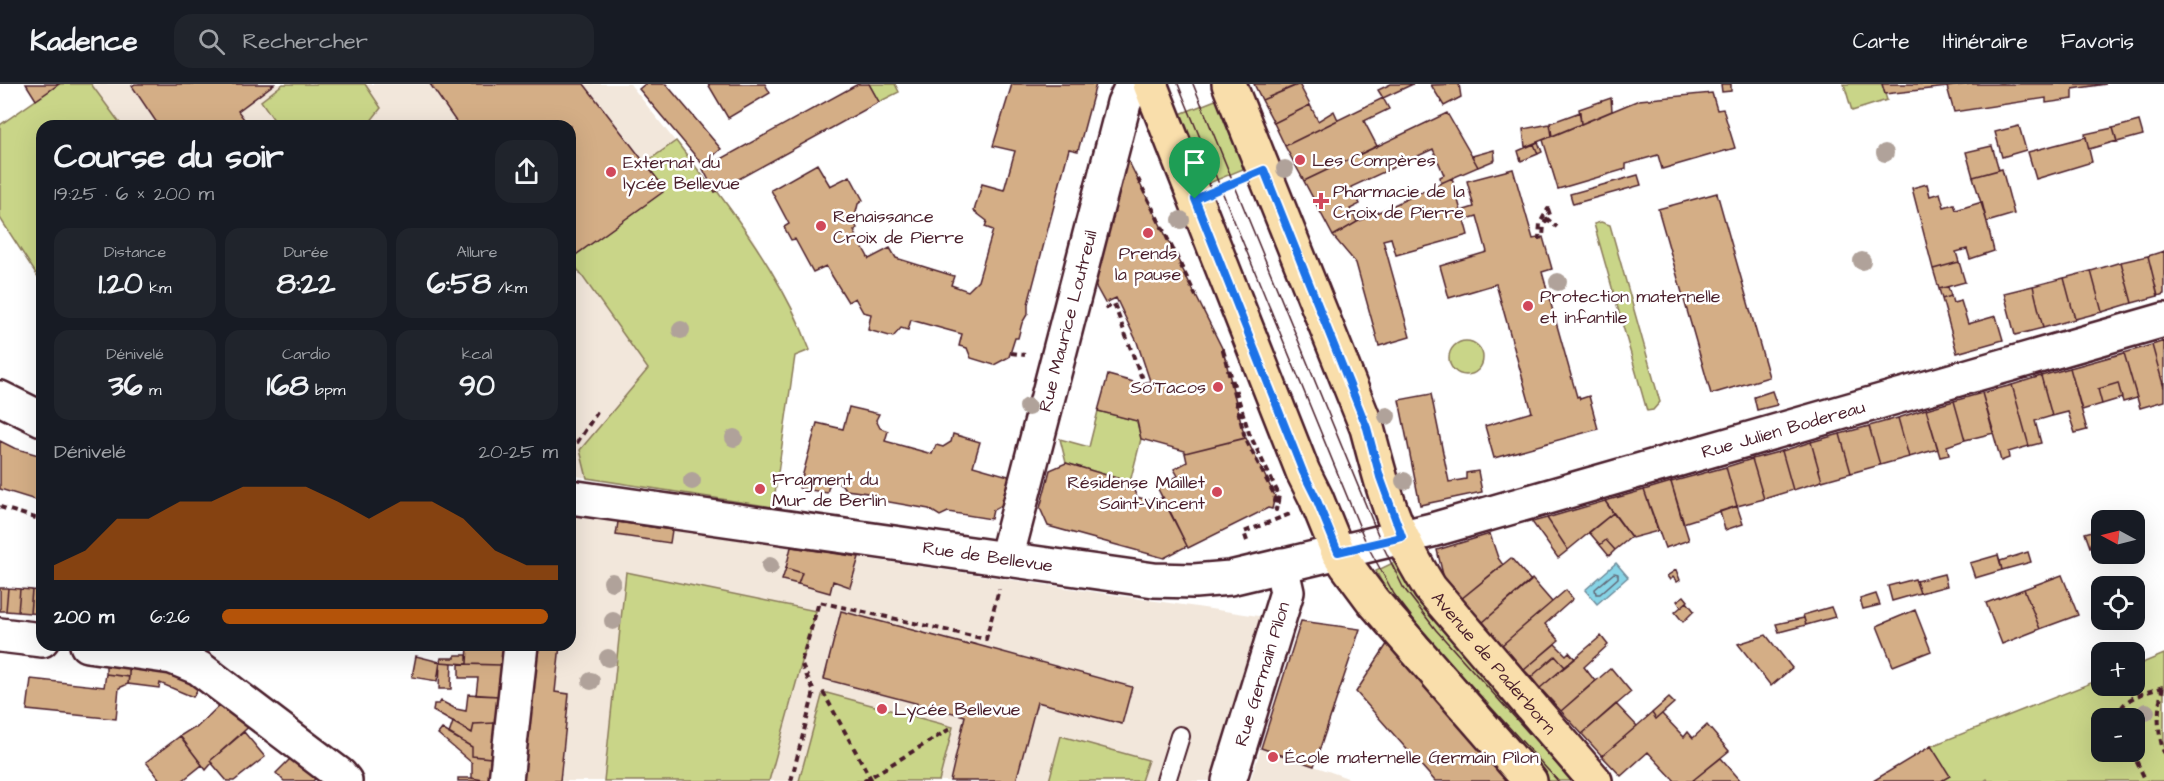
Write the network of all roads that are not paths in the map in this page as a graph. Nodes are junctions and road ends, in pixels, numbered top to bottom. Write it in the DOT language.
graph roads {
  1 [pos="1132,84"];
  2 [pos="1150,84"];
  3 [pos="1229,84"];
  4 [pos="2164,320"];
  5 [pos="0,398"];
  6 [pos="36,416"];
  7 [pos="576,498"];
  8 [pos="1402,537"];
  9 [pos="1338,552"];
  10 [pos="1006,559"];
  11 [pos="1281,565"];
  12 [pos="0,635"];
  13 [pos="36,639"];
  14 [pos="130,651"];
  15 [pos="520,651"];
  16 [pos="1180,736"];
  17 [pos="345,781"];
  18 [pos="506,781"];
  19 [pos="1166,781"];
  20 [pos="1229,781"];
  21 [pos="1530,781"];
  22 [pos="1595,781"];
  1 -- 10 [label="street, Rue Maurice Loutreuil"];
  2 -- 9 [label="main road"];
  3 -- 8 [label="main road, Avenue de Paderborn"];
  4 -- 8 [label="street, Rue Julien Bodereau"];
  5 -- 6 [label="street"];
  7 -- 10 [label="street, Rue de Bellevue"];
  8 -- 9 [label="street, Rue de Bellevue"];
  8 -- 22 [label="main road, Avenue de Paderborn"];
  9 -- 11 [label="street, Rue de Bellevue"];
  9 -- 21 [label="main road"];
  10 -- 11 [label="street, Rue de Bellevue"];
  11 -- 20 [label="street, Rue Germain Pilon"];
  12 -- 13 [label="street"];
  14 -- 17 [label="street"];
  15 -- 18 [label="street"];
  16 -- 19 [label="lane"];
}
